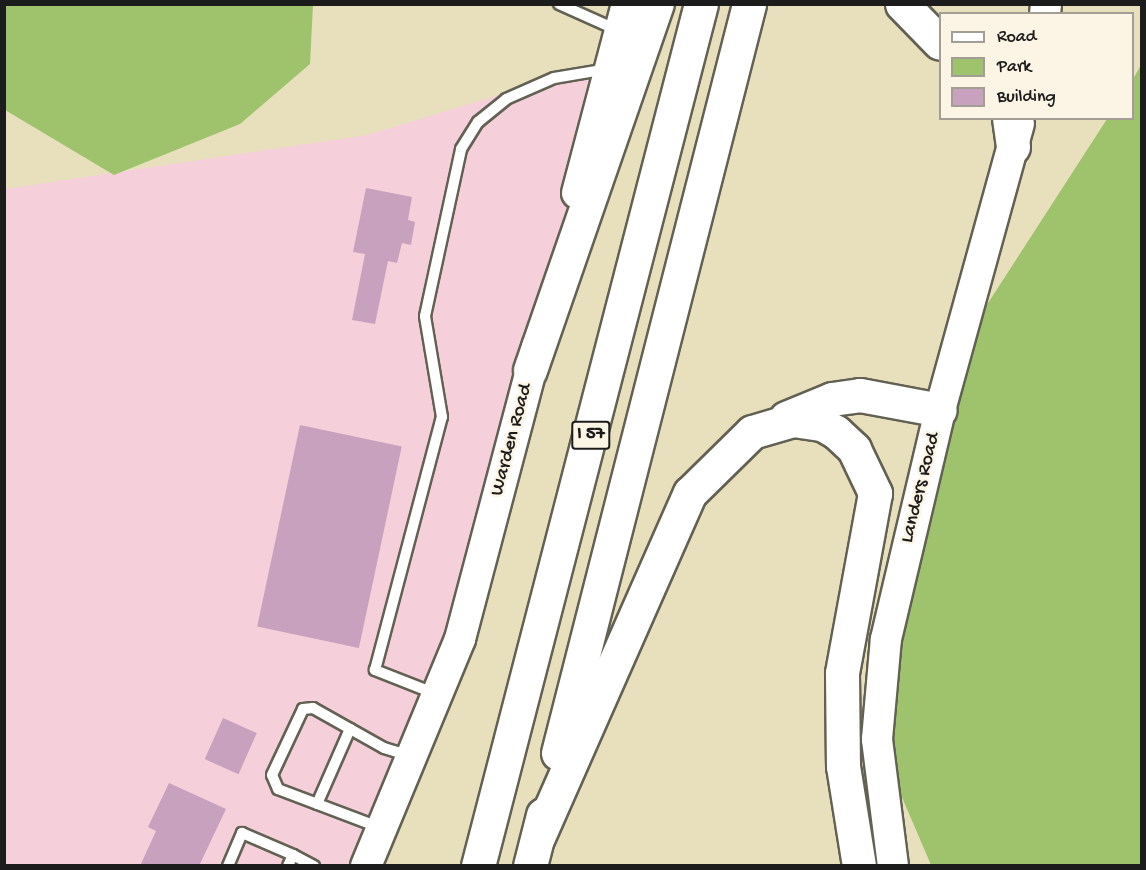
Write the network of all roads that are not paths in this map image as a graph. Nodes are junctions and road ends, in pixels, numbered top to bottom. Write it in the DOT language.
graph roads {
  1 [pos="559,4"];
  2 [pos="657,4"];
  3 [pos="701,4"];
  4 [pos="749,4"];
  5 [pos="902,4"];
  6 [pos="623,18"];
  7 [pos="939,42"];
  8 [pos="610,69"];
  9 [pos="1014,128"];
  10 [pos="530,370"];
  11 [pos="940,410"];
  12 [pos="779,422"];
  13 [pos="439,695"];
  14 [pos="350,729"];
  15 [pos="413,756"];
  16 [pos="317,804"];
  17 [pos="382,828"];
  18 [pos="534,851"];
  19 [pos="291,860"];
  20 [pos="228,866"];
  21 [pos="314,866"];
  22 [pos="366,866"];
  23 [pos="478,866"];
  24 [pos="860,866"];
  25 [pos="893,866"];
  1 -- 6 [label="lane"];
  2 -- 10 [label="highway"];
  3 -- 23 [label="highway, I 57"];
  4 -- 18 [label="highway, I 57"];
  5 -- 7 [label="highway"];
  6 -- 8 [label="main road, Warden Road"];
  8 -- 10 [label="main road, Warden Road"];
  8 -- 13 [label="lane"];
  9 -- 11 [label="main road, Landers Road"];
  10 -- 13 [label="main road, Warden Road"];
  11 -- 12 [label="highway"];
  11 -- 25 [label="main road, Landers Road"];
  12 -- 18 [label="highway"];
  12 -- 24 [label="highway"];
  13 -- 15 [label="main road, Warden Road"];
  14 -- 15 [label="lane"];
  14 -- 16 [label="lane"];
  14 -- 16 [label="lane"];
  15 -- 17 [label="main road, Warden Road"];
  16 -- 17 [label="lane"];
  17 -- 22 [label="main road, Warden Road"];
  19 -- 20 [label="lane"];
  19 -- 21 [label="lane"];
}
